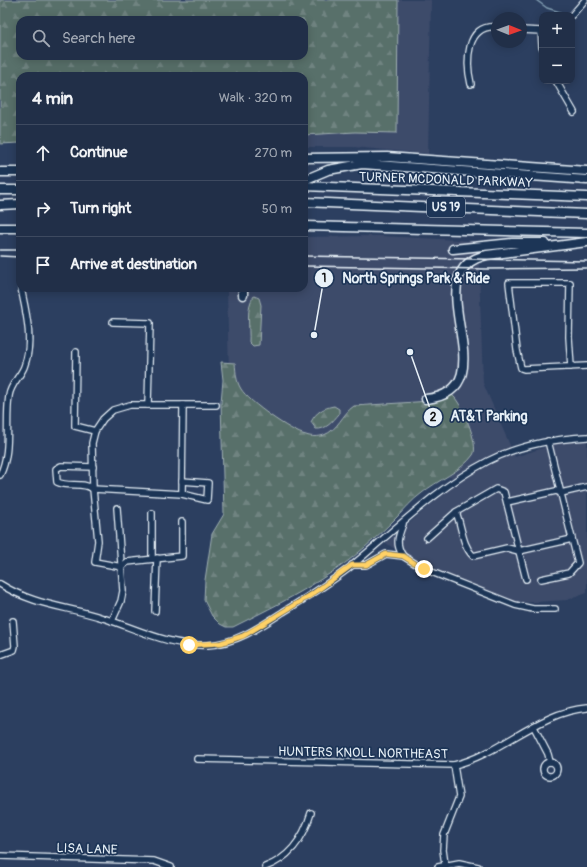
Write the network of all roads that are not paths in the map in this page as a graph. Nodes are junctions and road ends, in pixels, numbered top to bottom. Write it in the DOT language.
graph roads {
  1 [pos="585,0"];
  2 [pos="575,12"];
  3 [pos="491,28"];
  4 [pos="527,30"];
  5 [pos="539,31"];
  6 [pos="471,84"];
  7 [pos="558,84"];
  8 [pos="574,112"];
  9 [pos="308,158"];
  10 [pos="587,171"];
  11 [pos="0,172"];
  12 [pos="16,172"];
  13 [pos="308,178"];
  14 [pos="587,180"];
  15 [pos="308,186"];
  16 [pos="0,190"];
  17 [pos="16,190"];
  18 [pos="587,197"];
  19 [pos="308,202"];
  20 [pos="16,204"];
  21 [pos="0,205"];
  22 [pos="587,214"];
  23 [pos="308,226"];
  24 [pos="0,228"];
  25 [pos="16,228"];
  26 [pos="587,233"];
  27 [pos="585,242"];
  28 [pos="453,249"];
  29 [pos="21,292"];
  30 [pos="113,322"];
  31 [pos="76,352"];
  32 [pos="571,366"];
  33 [pos="587,366"];
  34 [pos="426,399"];
  35 [pos="148,405"];
  36 [pos="183,405"];
  37 [pos="216,405"];
  38 [pos="94,431"];
  39 [pos="587,437"];
  40 [pos="548,441"];
  41 [pos="93,467"];
  42 [pos="0,475"];
  43 [pos="182,481"];
  44 [pos="587,487"];
  45 [pos="93,489"];
  46 [pos="561,493"];
  47 [pos="182,494"];
  48 [pos="507,502"];
  49 [pos="117,508"];
  50 [pos="456,512"];
  51 [pos="152,513"];
  52 [pos="182,522"];
  53 [pos="403,522"];
  54 [pos="427,538"];
  55 [pos="572,539"];
  56 [pos="519,552"];
  57 [pos="403,556"];
  58 [pos="154,558"];
  59 [pos="352,565"];
  60 [pos="122,567"];
  61 [pos="541,578"];
  62 [pos="526,579"];
  63 [pos="0,584"];
  64 [pos="555,609"];
  65 [pos="155,611"];
  66 [pos="13,621"];
  67 [pos="112,621"];
  68 [pos="0,656"];
  69 [pos="587,708"];
  70 [pos="534,727"];
  71 [pos="197,759"];
  72 [pos="550,762"];
  73 [pos="454,765"];
  74 [pos="311,813"];
  75 [pos="0,856"];
  76 [pos="445,864"];
  77 [pos="171,867"];
  78 [pos="265,867"];
  79 [pos="438,867"];
  80 [pos="478,867"];
  1 -- 2 [label="street"];
  3 -- 6 [label="street"];
  4 -- 5 [label="street"];
  7 -- 8 [label="street"];
  9 -- 10 [label="highway"];
  11 -- 12 [label="highway"];
  13 -- 14 [label="highway"];
  15 -- 18 [label="highway, TURNER MCDONALD PARKWAY / US 19"];
  16 -- 17 [label="highway"];
  19 -- 22 [label="highway, US 19"];
  20 -- 21 [label="highway"];
  23 -- 26 [label="highway"];
  24 -- 25 [label="highway"];
  27 -- 28 [label="highway"];
  27 -- 34 [label="highway"];
  29 -- 42 [label="street"];
  30 -- 35 [label="street"];
  31 -- 38 [label="street"];
  32 -- 32 [label="street"];
  32 -- 33 [label="street"];
  35 -- 36 [label="street"];
  35 -- 38 [label="street"];
  36 -- 37 [label="street"];
  36 -- 43 [label="street"];
  38 -- 41 [label="street"];
  39 -- 40 [label="street"];
  40 -- 46 [label="street"];
  40 -- 53 [label="street"];
  41 -- 45 [label="street"];
  41 -- 45 [label="street"];
  43 -- 47 [label="street"];
  43 -- 47 [label="street"];
  44 -- 46 [label="street"];
  45 -- 47 [label="street"];
  45 -- 60 [label="street"];
  46 -- 48 [label="street"];
  46 -- 55 [label="street"];
  48 -- 50 [label="street"];
  48 -- 56 [label="street"];
  49 -- 60 [label="street"];
  50 -- 54 [label="street"];
  50 -- 56 [label="street"];
  51 -- 58 [label="street"];
  52 -- 58 [label="street"];
  53 -- 57 [label="street"];
  53 -- 59 [label="street"];
  55 -- 56 [label="street"];
  55 -- 61 [label="street"];
  56 -- 62 [label="street"];
  57 -- 59 [label="street"];
  57 -- 64 [label="street"];
  58 -- 60 [label="street"];
  58 -- 65 [label="street"];
  59 -- 67 [label="street"];
  60 -- 67 [label="street"];
  63 -- 67 [label="street"];
  66 -- 68 [label="street"];
  69 -- 70 [label="street, HUNTERS KNOLL NORTHEAST"];
  70 -- 72 [label="street"];
  70 -- 73 [label="street, HUNTERS KNOLL NORTHEAST"];
  71 -- 73 [label="street, HUNTERS KNOLL NORTHEAST"];
  73 -- 76 [label="street"];
  74 -- 78 [label="street"];
  75 -- 77 [label="street, LISA LANE"];
  76 -- 79 [label="street"];
  76 -- 80 [label="street"];
}
